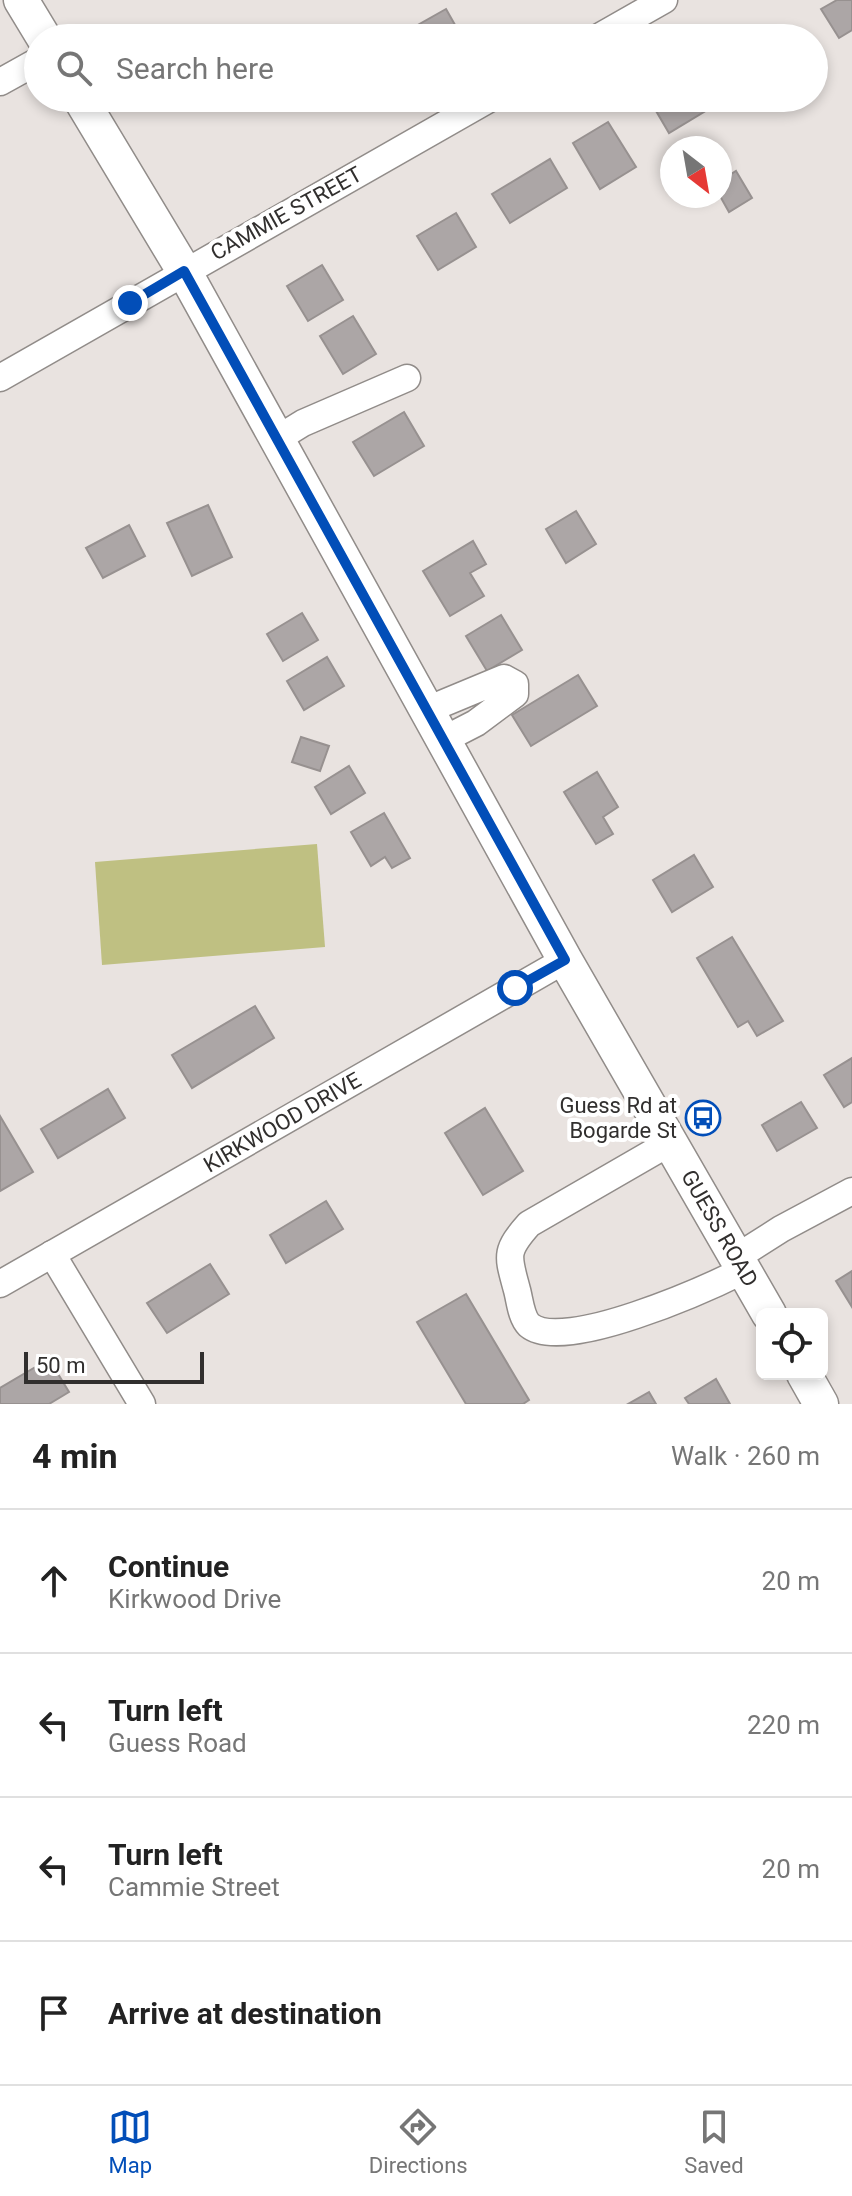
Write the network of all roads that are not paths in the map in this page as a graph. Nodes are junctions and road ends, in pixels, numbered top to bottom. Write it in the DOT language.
graph roads {
  1 [pos="21,0"];
  2 [pos="664,0"];
  3 [pos="36,24"];
  4 [pos="622,24"];
  5 [pos="24,69"];
  6 [pos="0,82"];
  7 [pos="88,112"];
  8 [pos="466,112"];
  9 [pos="184,271"];
  10 [pos="0,378"];
  11 [pos="407,378"];
  12 [pos="277,439"];
  13 [pos="565,960"];
  14 [pos="671,1142"];
  15 [pos="852,1191"];
  16 [pos="52,1254"];
  17 [pos="740,1263"];
  18 [pos="0,1284"];
  19 [pos="766,1308"];
  20 [pos="807,1380"];
  21 [pos="142,1404"];
  22 [pos="821,1404"];
  1 -- 3 [label="main road"];
  2 -- 4 [label="street"];
  5 -- 6 [label="street"];
  7 -- 9 [label="main road, GUESS ROAD"];
  8 -- 9 [label="street, CAMMIE STREET"];
  9 -- 10 [label="street, CAMMIE STREET"];
  9 -- 12 [label="main road, GUESS ROAD"];
  11 -- 12 [label="street"];
  12 -- 13 [label="main road, GUESS ROAD"];
  13 -- 14 [label="main road, GUESS ROAD"];
  13 -- 16 [label="street, KIRKWOOD DRIVE"];
  14 -- 17 [label="main road, GUESS ROAD"];
  14 -- 17 [label="street"];
  15 -- 17 [label="street"];
  16 -- 18 [label="street, KIRKWOOD DRIVE"];
  16 -- 21 [label="street"];
  17 -- 19 [label="main road, GUESS ROAD"];
  20 -- 22 [label="main road"];
}
